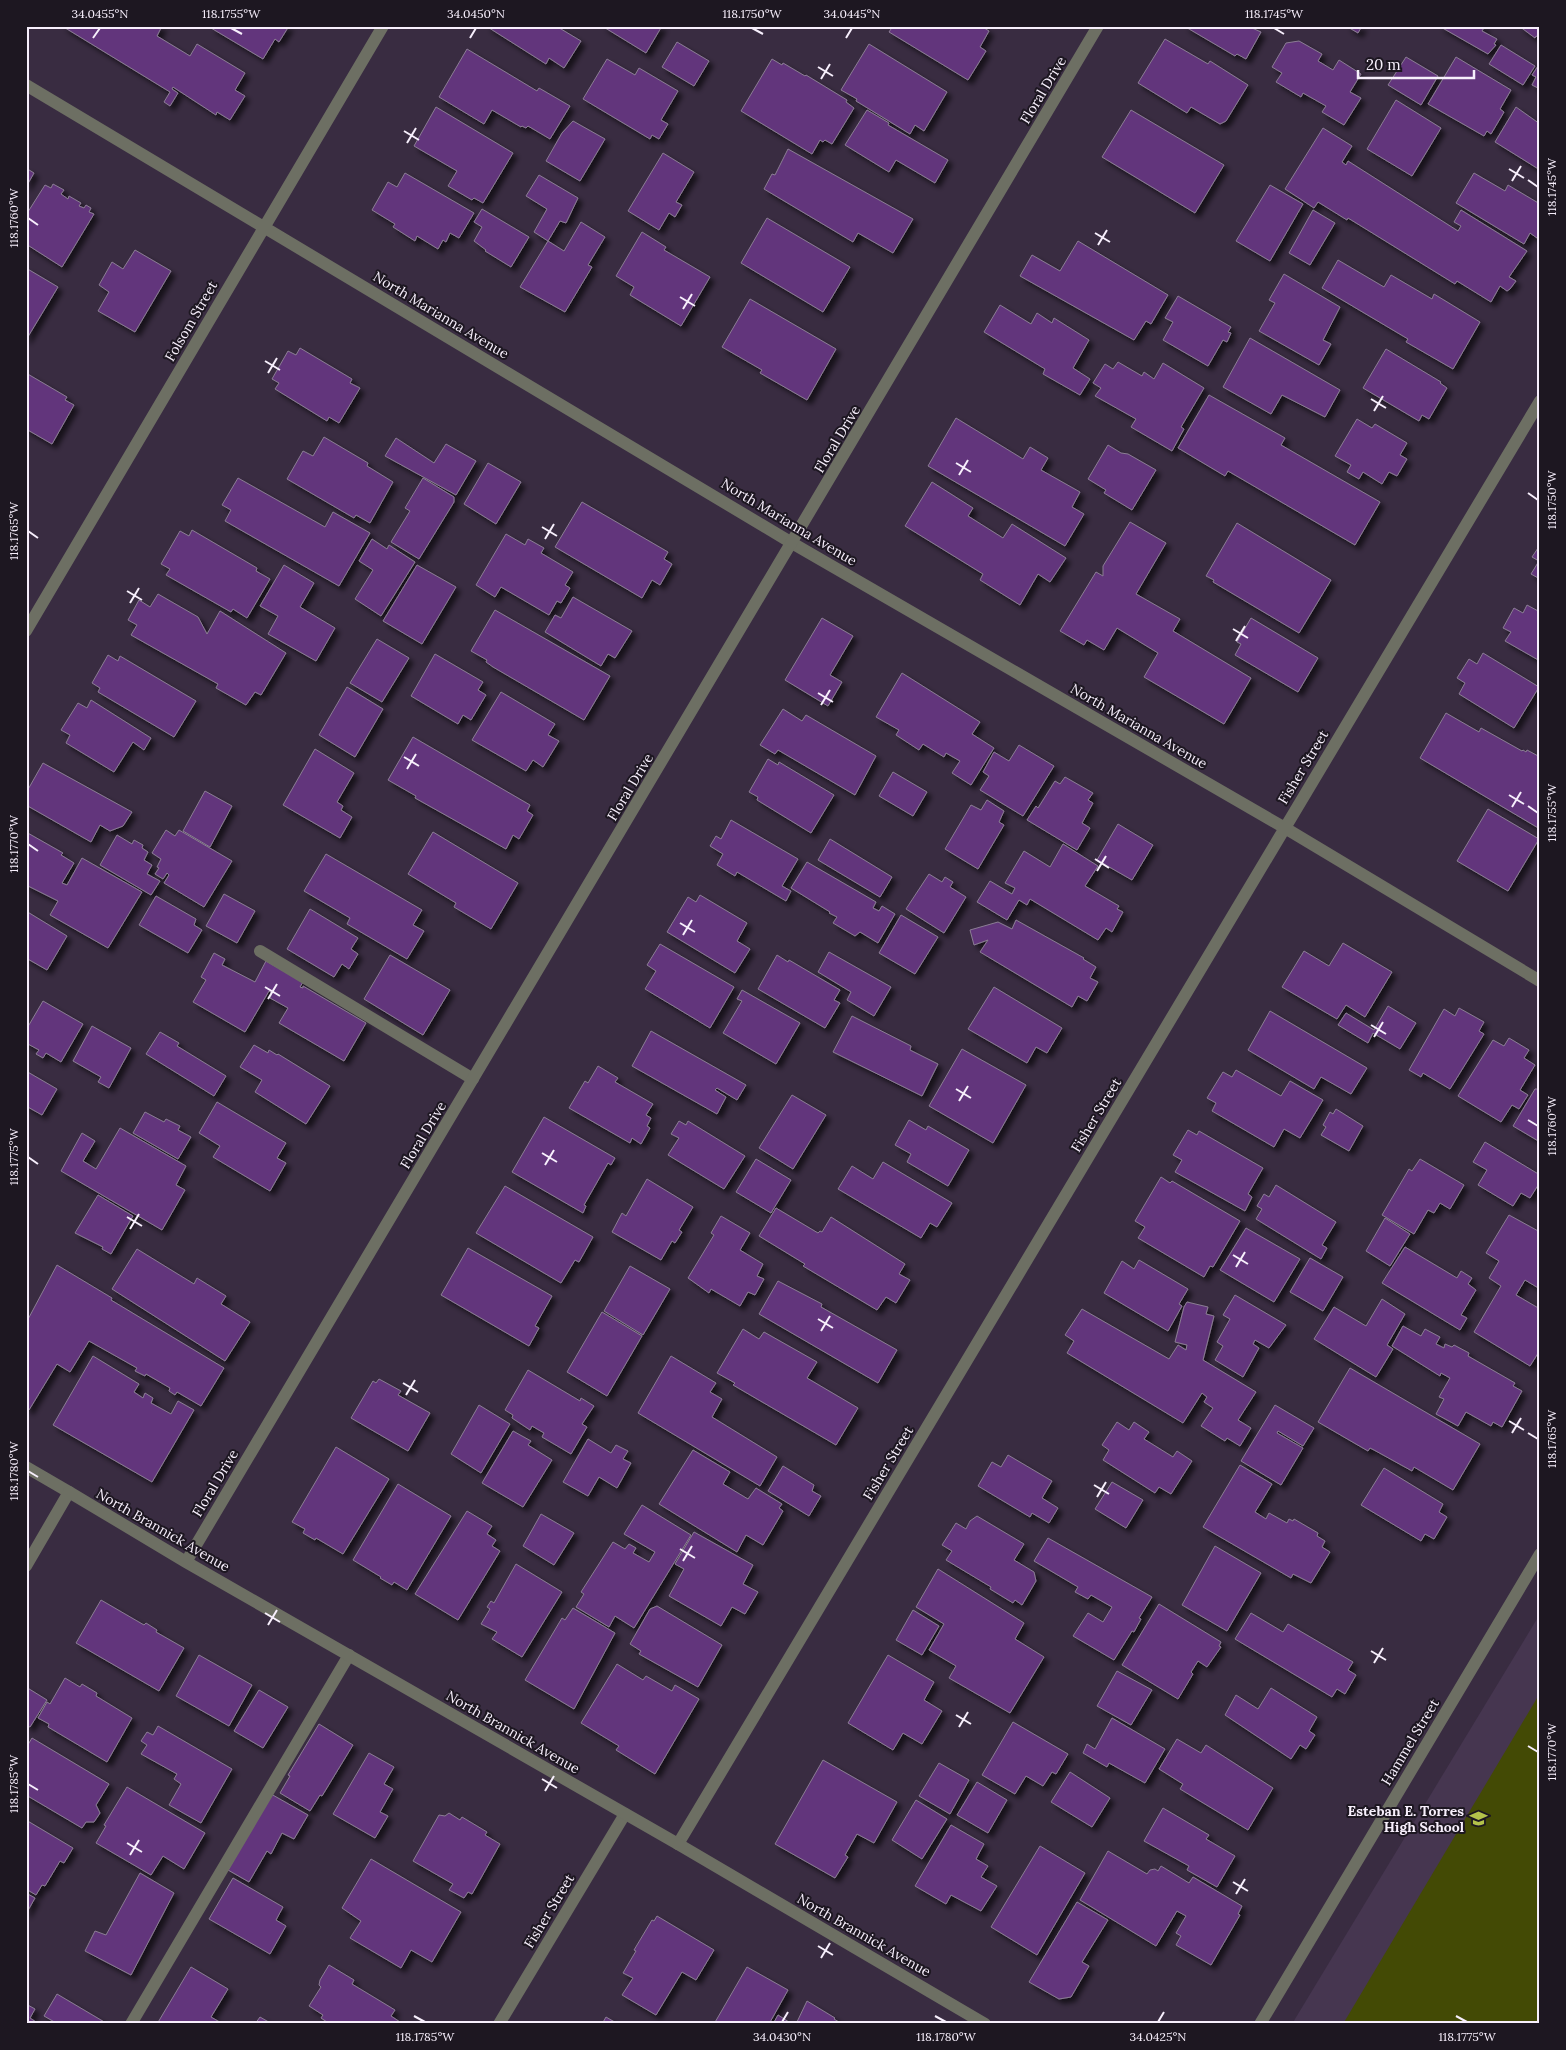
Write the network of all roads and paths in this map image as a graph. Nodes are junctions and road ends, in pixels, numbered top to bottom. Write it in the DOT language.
graph roads {
  1 [pos="383,26"];
  2 [pos="1098,26"];
  3 [pos="26,85"];
  4 [pos="264,226"];
  5 [pos="1540,401"];
  6 [pos="792,542"];
  7 [pos="26,631"];
  8 [pos="1285,828"];
  9 [pos="260,951"];
  10 [pos="1540,980"];
  11 [pos="474,1078"];
  12 [pos="26,1467"];
  13 [pos="69,1492"];
  14 [pos="1540,1554"];
  15 [pos="186,1562"];
  16 [pos="26,1566"];
  17 [pos="349,1656"];
  18 [pos="624,1814"];
  19 [pos="678,1844"];
  20 [pos="131,2024"];
  21 [pos="499,2024"];
  22 [pos="985,2024"];
  23 [pos="1260,2024"];
  1 -- 4 [label="street, Folsom Street"];
  2 -- 6 [label="street, Floral Drive"];
  3 -- 4 [label="street, North Marianna Avenue"];
  4 -- 6 [label="street, North Marianna Avenue"];
  4 -- 7 [label="street, Folsom Street"];
  5 -- 8 [label="street, Fisher Street"];
  6 -- 8 [label="street, North Marianna Avenue"];
  6 -- 11 [label="street, Floral Drive"];
  8 -- 10 [label="street, North Marianna Avenue"];
  8 -- 19 [label="street, Fisher Street"];
  9 -- 11 [label="street"];
  11 -- 15 [label="street, Floral Drive"];
  12 -- 13 [label="street, North Brannick Avenue"];
  13 -- 15 [label="street, North Brannick Avenue"];
  13 -- 16 [label="street"];
  14 -- 23 [label="street, Hammel Street"];
  15 -- 17 [label="street, North Brannick Avenue"];
  17 -- 18 [label="street, North Brannick Avenue"];
  17 -- 20 [label="street"];
  18 -- 19 [label="street, North Brannick Avenue"];
  18 -- 21 [label="street, Fisher Street"];
  19 -- 22 [label="street, North Brannick Avenue"];
}
